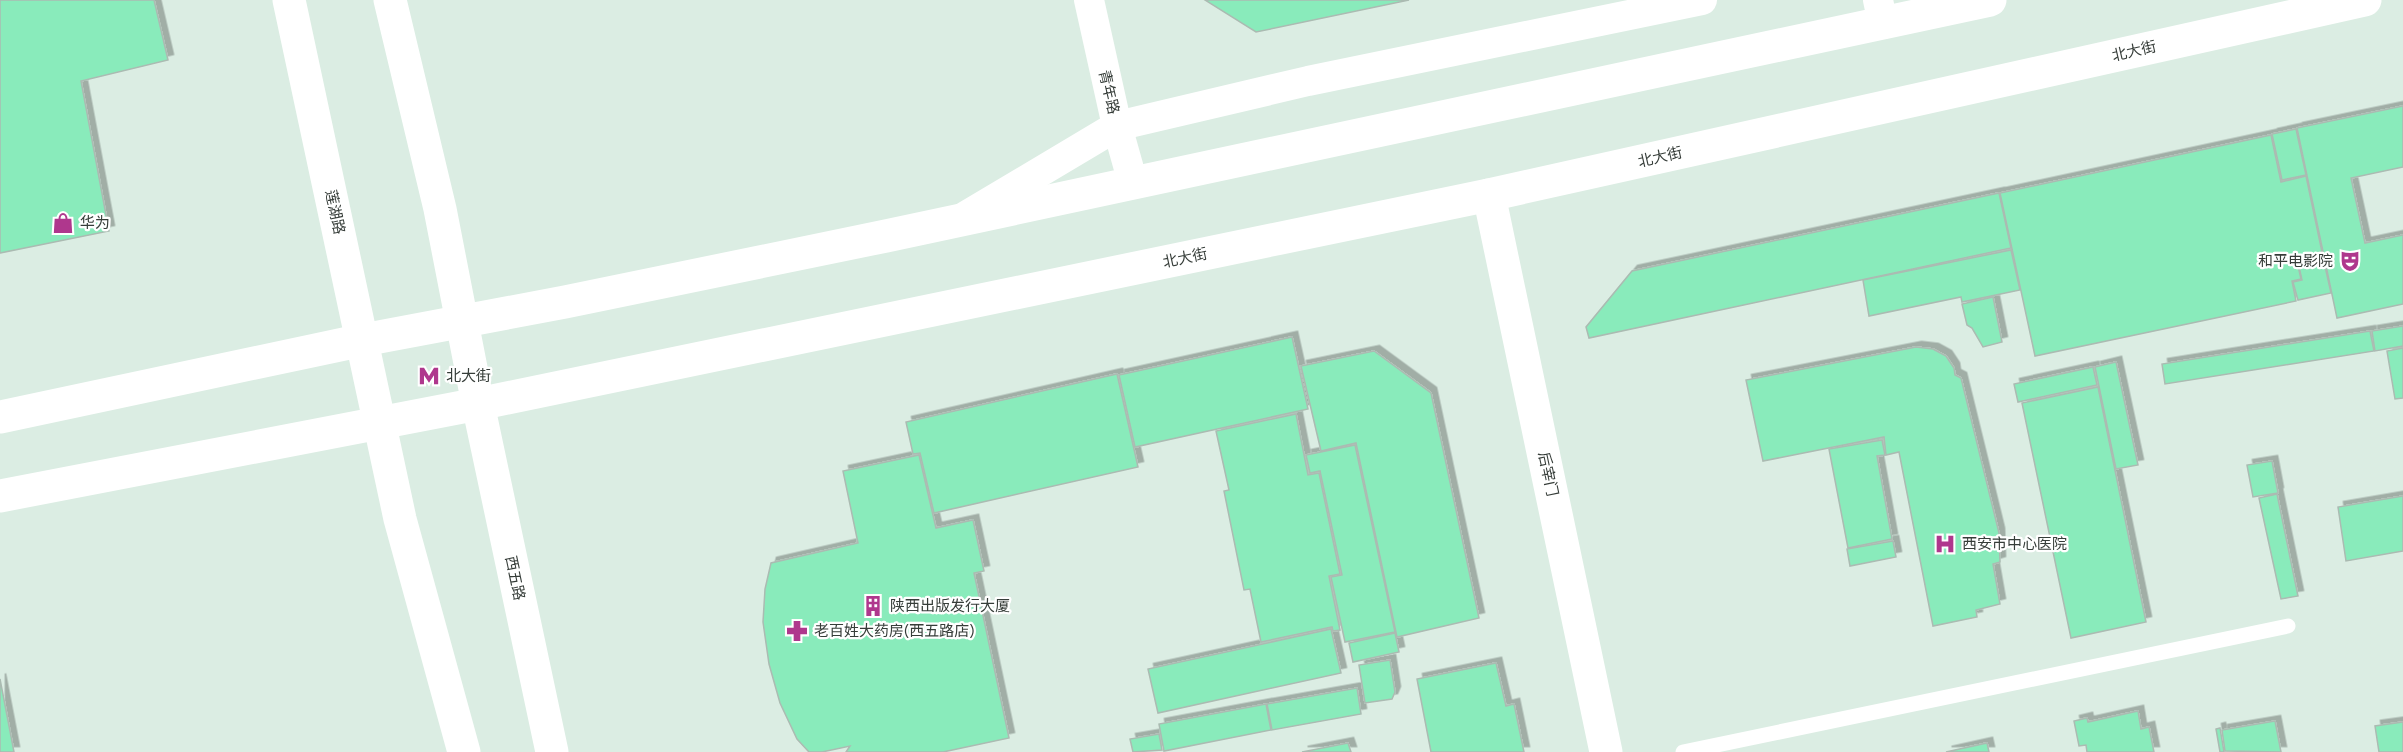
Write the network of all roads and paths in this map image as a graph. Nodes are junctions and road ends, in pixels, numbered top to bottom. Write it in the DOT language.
graph roads {
  1 [pos="289,0"];
  2 [pos="390,0"];
  3 [pos="1089,0"];
  4 [pos="1702,0"];
  5 [pos="1990,0"];
  6 [pos="2365,0"];
  7 [pos="1880,12"];
  8 [pos="1117,126"];
  9 [pos="1133,183"];
  10 [pos="1489,195"];
  11 [pos="958,220"];
  12 [pos="462,320"];
  13 [pos="363,340"];
  14 [pos="478,404"];
  15 [pos="0,417"];
  16 [pos="380,423"];
  17 [pos="0,496"];
  18 [pos="2288,626"];
  19 [pos="452,707"];
  20 [pos="452,752"];
  21 [pos="464,752"];
  22 [pos="552,752"];
  23 [pos="1606,752"];
  24 [pos="1683,752"];
  1 -- 13 [label="main road, 莲湖路"];
  2 -- 12 [label="main road"];
  3 -- 8 [label="street, 青年路"];
  4 -- 8 [label="street"];
  5 -- 7 [label="main road"];
  6 -- 10 [label="main road, 北大街"];
  7 -- 9 [label="main road"];
  8 -- 9 [label="street, 青年路"];
  8 -- 11 [label="street"];
  9 -- 11 [label="main road"];
  10 -- 14 [label="main road, 北大街"];
  10 -- 23 [label="main road, 后宰门"];
  11 -- 12 [label="main road"];
  12 -- 13 [label="main road"];
  12 -- 14 [label="main road"];
  13 -- 15 [label="main road"];
  13 -- 16 [label="main road, 莲湖路"];
  14 -- 16 [label="main road, 北大街"];
  14 -- 22 [label="main road, 西五路"];
  16 -- 17 [label="main road, 北大街"];
  16 -- 19 [label="main road"];
  18 -- 24 [label="lane"];
  19 -- 20 [label="street"];
  19 -- 21 [label="main road"];
}
